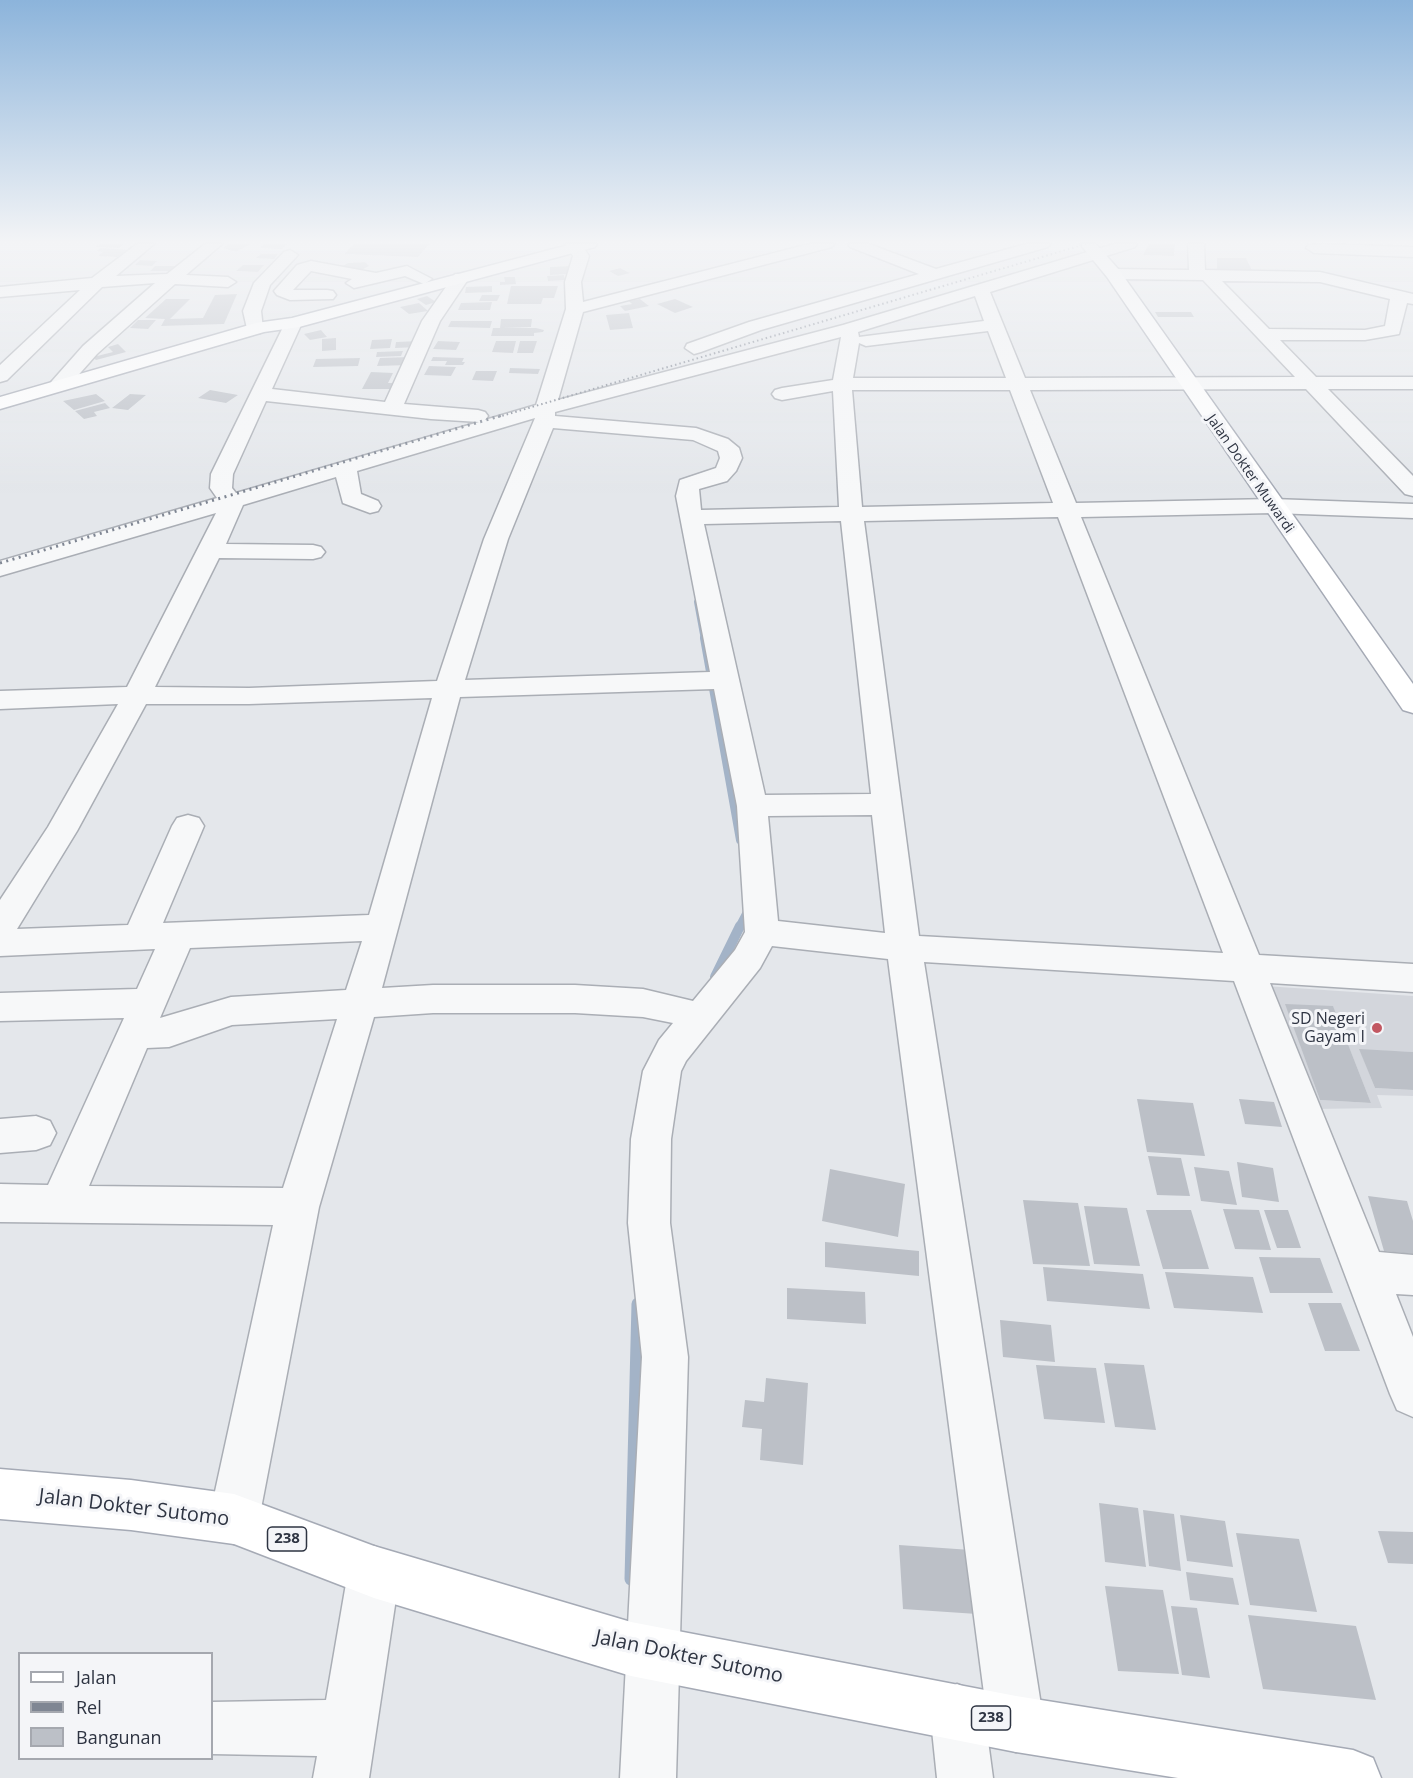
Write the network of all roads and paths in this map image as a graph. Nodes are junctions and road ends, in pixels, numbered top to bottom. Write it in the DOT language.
graph roads {
  1 [pos="51,327"];
  2 [pos="116,327"];
  3 [pos="265,327"];
  4 [pos="291,327"];
  5 [pos="428,327"];
  6 [pos="570,327"];
  7 [pos="752,327"];
  8 [pos="873,327"];
  9 [pos="966,327"];
  10 [pos="996,327"];
  11 [pos="1149,327"];
  12 [pos="1257,327"];
  13 [pos="1394,327"];
  14 [pos="258,328"];
  15 [pos="1264,334"];
  16 [pos="850,335"];
  17 [pos="682,353"];
  18 [pos="661,360"];
  19 [pos="1,374"];
  20 [pos="652,380"];
  21 [pos="1187,383"];
  22 [pos="1311,383"];
  23 [pos="1413,383"];
  24 [pos="842,384"];
  25 [pos="1018,384"];
  26 [pos="59,385"];
  27 [pos="260,394"];
  28 [pos="782,394"];
  29 [pos="0,403"];
  30 [pos="548,405"];
  31 [pos="392,409"];
  32 [pos="662,413"];
  33 [pos="478,416"];
  34 [pos="345,468"];
  35 [pos="1413,489"];
  36 [pos="226,496"];
  37 [pos="370,506"];
  38 [pos="1274,506"];
  39 [pos="1068,510"];
  40 [pos="1413,511"];
  41 [pos="851,512"];
  42 [pos="693,517"];
  43 [pos="0,551"];
  44 [pos="211,551"];
  45 [pos="313,552"];
  46 [pos="0,569"];
  47 [pos="716,680"];
  48 [pos="450,690"];
  49 [pos="137,695"];
  50 [pos="0,700"];
  51 [pos="1413,704"];
  52 [pos="887,804"];
  53 [pos="752,806"];
  54 [pos="188,826"];
  55 [pos="383,927"];
  56 [pos="0,928"];
  57 [pos="762,933"];
  58 [pos="178,936"];
  59 [pos="140,937"];
  60 [pos="0,943"];
  61 [pos="906,948"];
  62 [pos="1246,968"];
  63 [pos="1413,978"];
  64 [pos="360,1002"];
  65 [pos="0,1007"];
  66 [pos="689,1015"];
  67 [pos="141,1019"];
  68 [pos="0,1203"];
  69 [pos="61,1203"];
  70 [pos="298,1207"];
  71 [pos="1366,1272"];
  72 [pos="1413,1275"];
  73 [pos="1413,1394"];
  74 [pos="0,1494"];
  75 [pos="234,1519"];
  76 [pos="374,1572"];
  77 [pos="651,1652"];
  78 [pos="957,1711"];
  79 [pos="1016,1724"];
  80 [pos="216,1728"];
  81 [pos="345,1753"];
  82 [pos="648,1778"];
  83 [pos="965,1778"];
  84 [pos="1349,1778"];
  1 -- 19 [label="street"];
  2 -- 26 [label="street"];
  3 -- 14 [label="main road"];
  4 -- 27 [label="street"];
  5 -- 31 [label="street"];
  6 -- 30 [label="street"];
  7 -- 17 [label="street"];
  8 -- 16 [label="street"];
  9 -- 16 [label="street"];
  10 -- 25 [label="street"];
  11 -- 21 [label="main road, Jalan Dokter Muwardi"];
  12 -- 15 [label="street"];
  13 -- 15 [label="street"];
  14 -- 26 [label="main road"];
  15 -- 22 [label="street"];
  16 -- 20 [label="street"];
  16 -- 24 [label="street"];
  18 -- 30 [label="street"];
  20 -- 30 [label="street"];
  20 -- 32 [label="street"];
  21 -- 22 [label="street"];
  21 -- 25 [label="street"];
  21 -- 38 [label="main road, Jalan Dokter Muwardi"];
  22 -- 23 [label="street"];
  22 -- 35 [label="street"];
  24 -- 25 [label="street"];
  24 -- 28 [label="street"];
  24 -- 41 [label="street"];
  25 -- 39 [label="street"];
  26 -- 29 [label="main road"];
  27 -- 31 [label="street"];
  27 -- 36 [label="street"];
  30 -- 32 [label="street"];
  30 -- 33 [label="street"];
  30 -- 34 [label="street"];
  30 -- 48 [label="street"];
  31 -- 33 [label="street"];
  32 -- 42 [label="street"];
  33 -- 36 [label="street"];
  34 -- 36 [label="street"];
  34 -- 37 [label="street"];
  36 -- 43 [label="street"];
  36 -- 44 [label="street"];
  36 -- 46 [label="street"];
  38 -- 39 [label="street"];
  38 -- 40 [label="street"];
  38 -- 51 [label="main road, Jalan Dokter Muwardi"];
  39 -- 41 [label="street"];
  39 -- 62 [label="street"];
  41 -- 42 [label="street"];
  41 -- 52 [label="street"];
  42 -- 47 [label="street"];
  44 -- 45 [label="street"];
  44 -- 49 [label="street"];
  47 -- 48 [label="street"];
  47 -- 53 [label="street"];
  48 -- 49 [label="street"];
  48 -- 55 [label="street"];
  49 -- 50 [label="street"];
  49 -- 56 [label="street"];
  52 -- 53 [label="street"];
  52 -- 61 [label="street"];
  53 -- 57 [label="street"];
  54 -- 59 [label="street"];
  55 -- 58 [label="street"];
  55 -- 64 [label="street"];
  57 -- 61 [label="street"];
  57 -- 66 [label="street"];
  58 -- 59 [label="street"];
  58 -- 67 [label="street"];
  59 -- 60 [label="street"];
  61 -- 62 [label="street"];
  61 -- 79 [label="street"];
  62 -- 63 [label="street"];
  62 -- 71 [label="street"];
  64 -- 66 [label="street"];
  64 -- 67 [label="street"];
  64 -- 70 [label="street"];
  65 -- 67 [label="street"];
  66 -- 77 [label="street"];
  67 -- 69 [label="street"];
  68 -- 69 [label="street"];
  69 -- 70 [label="street"];
  70 -- 75 [label="street"];
  71 -- 72 [label="street"];
  71 -- 73 [label="street"];
  74 -- 75 [label="main road, Jalan Dokter Sutomo / 238"];
  75 -- 76 [label="main road, Jalan Dokter Sutomo / 238"];
  76 -- 77 [label="main road, Jalan Dokter Sutomo / 238"];
  76 -- 81 [label="street"];
  77 -- 78 [label="main road, Jalan Dokter Sutomo / 238"];
  77 -- 82 [label="street"];
  78 -- 79 [label="main road, Jalan Dokter Sutomo / 238"];
  78 -- 83 [label="street"];
  79 -- 84 [label="main road, Jalan Dokter Sutomo / 238"];
  80 -- 81 [label="street"];
}
